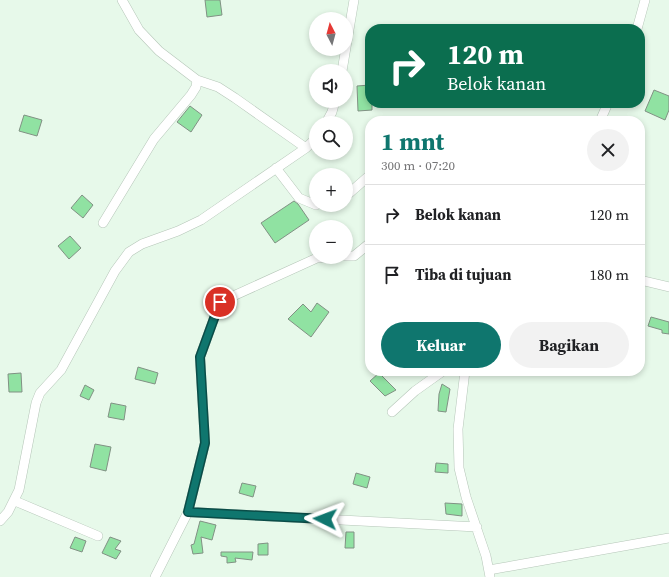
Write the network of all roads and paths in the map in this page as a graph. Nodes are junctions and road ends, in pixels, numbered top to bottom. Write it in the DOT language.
graph roads {
  1 [pos="122,0"];
  2 [pos="354,0"];
  3 [pos="645,0"];
  4 [pos="638,24"];
  5 [pos="343,64"];
  6 [pos="197,80"];
  7 [pos="309,145"];
  8 [pos="306,148"];
  9 [pos="276,168"];
  10 [pos="365,179"];
  11 [pos="353,190"];
  12 [pos="309,202"];
  13 [pos="103,223"];
  14 [pos="365,246"];
  15 [pos="353,256"];
  16 [pos="309,262"];
  17 [pos="645,281"];
  18 [pos="669,287"];
  19 [pos="436,376"];
  20 [pos="464,376"];
  21 [pos="392,412"];
  22 [pos="15,501"];
  23 [pos="188,512"];
  24 [pos="0,521"];
  25 [pos="477,527"];
  26 [pos="98,536"];
  27 [pos="669,538"];
  28 [pos="489,573"];
  29 [pos="155,577"];
  1 -- 6 [label="street"];
  2 -- 5 [label="street"];
  3 -- 4 [label="street"];
  6 -- 8 [label="street"];
  6 -- 13 [label="street"];
  7 -- 8 [label="street"];
  8 -- 9 [label="street"];
  9 -- 12 [label="street"];
  9 -- 22 [label="street"];
  10 -- 11 [label="street"];
  14 -- 15 [label="street"];
  16 -- 23 [label="street"];
  17 -- 18 [label="street"];
  19 -- 21 [label="street"];
  20 -- 25 [label="street"];
  22 -- 24 [label="street"];
  22 -- 26 [label="street"];
  23 -- 25 [label="street"];
  23 -- 29 [label="street"];
  25 -- 28 [label="street"];
  27 -- 28 [label="street"];
}
